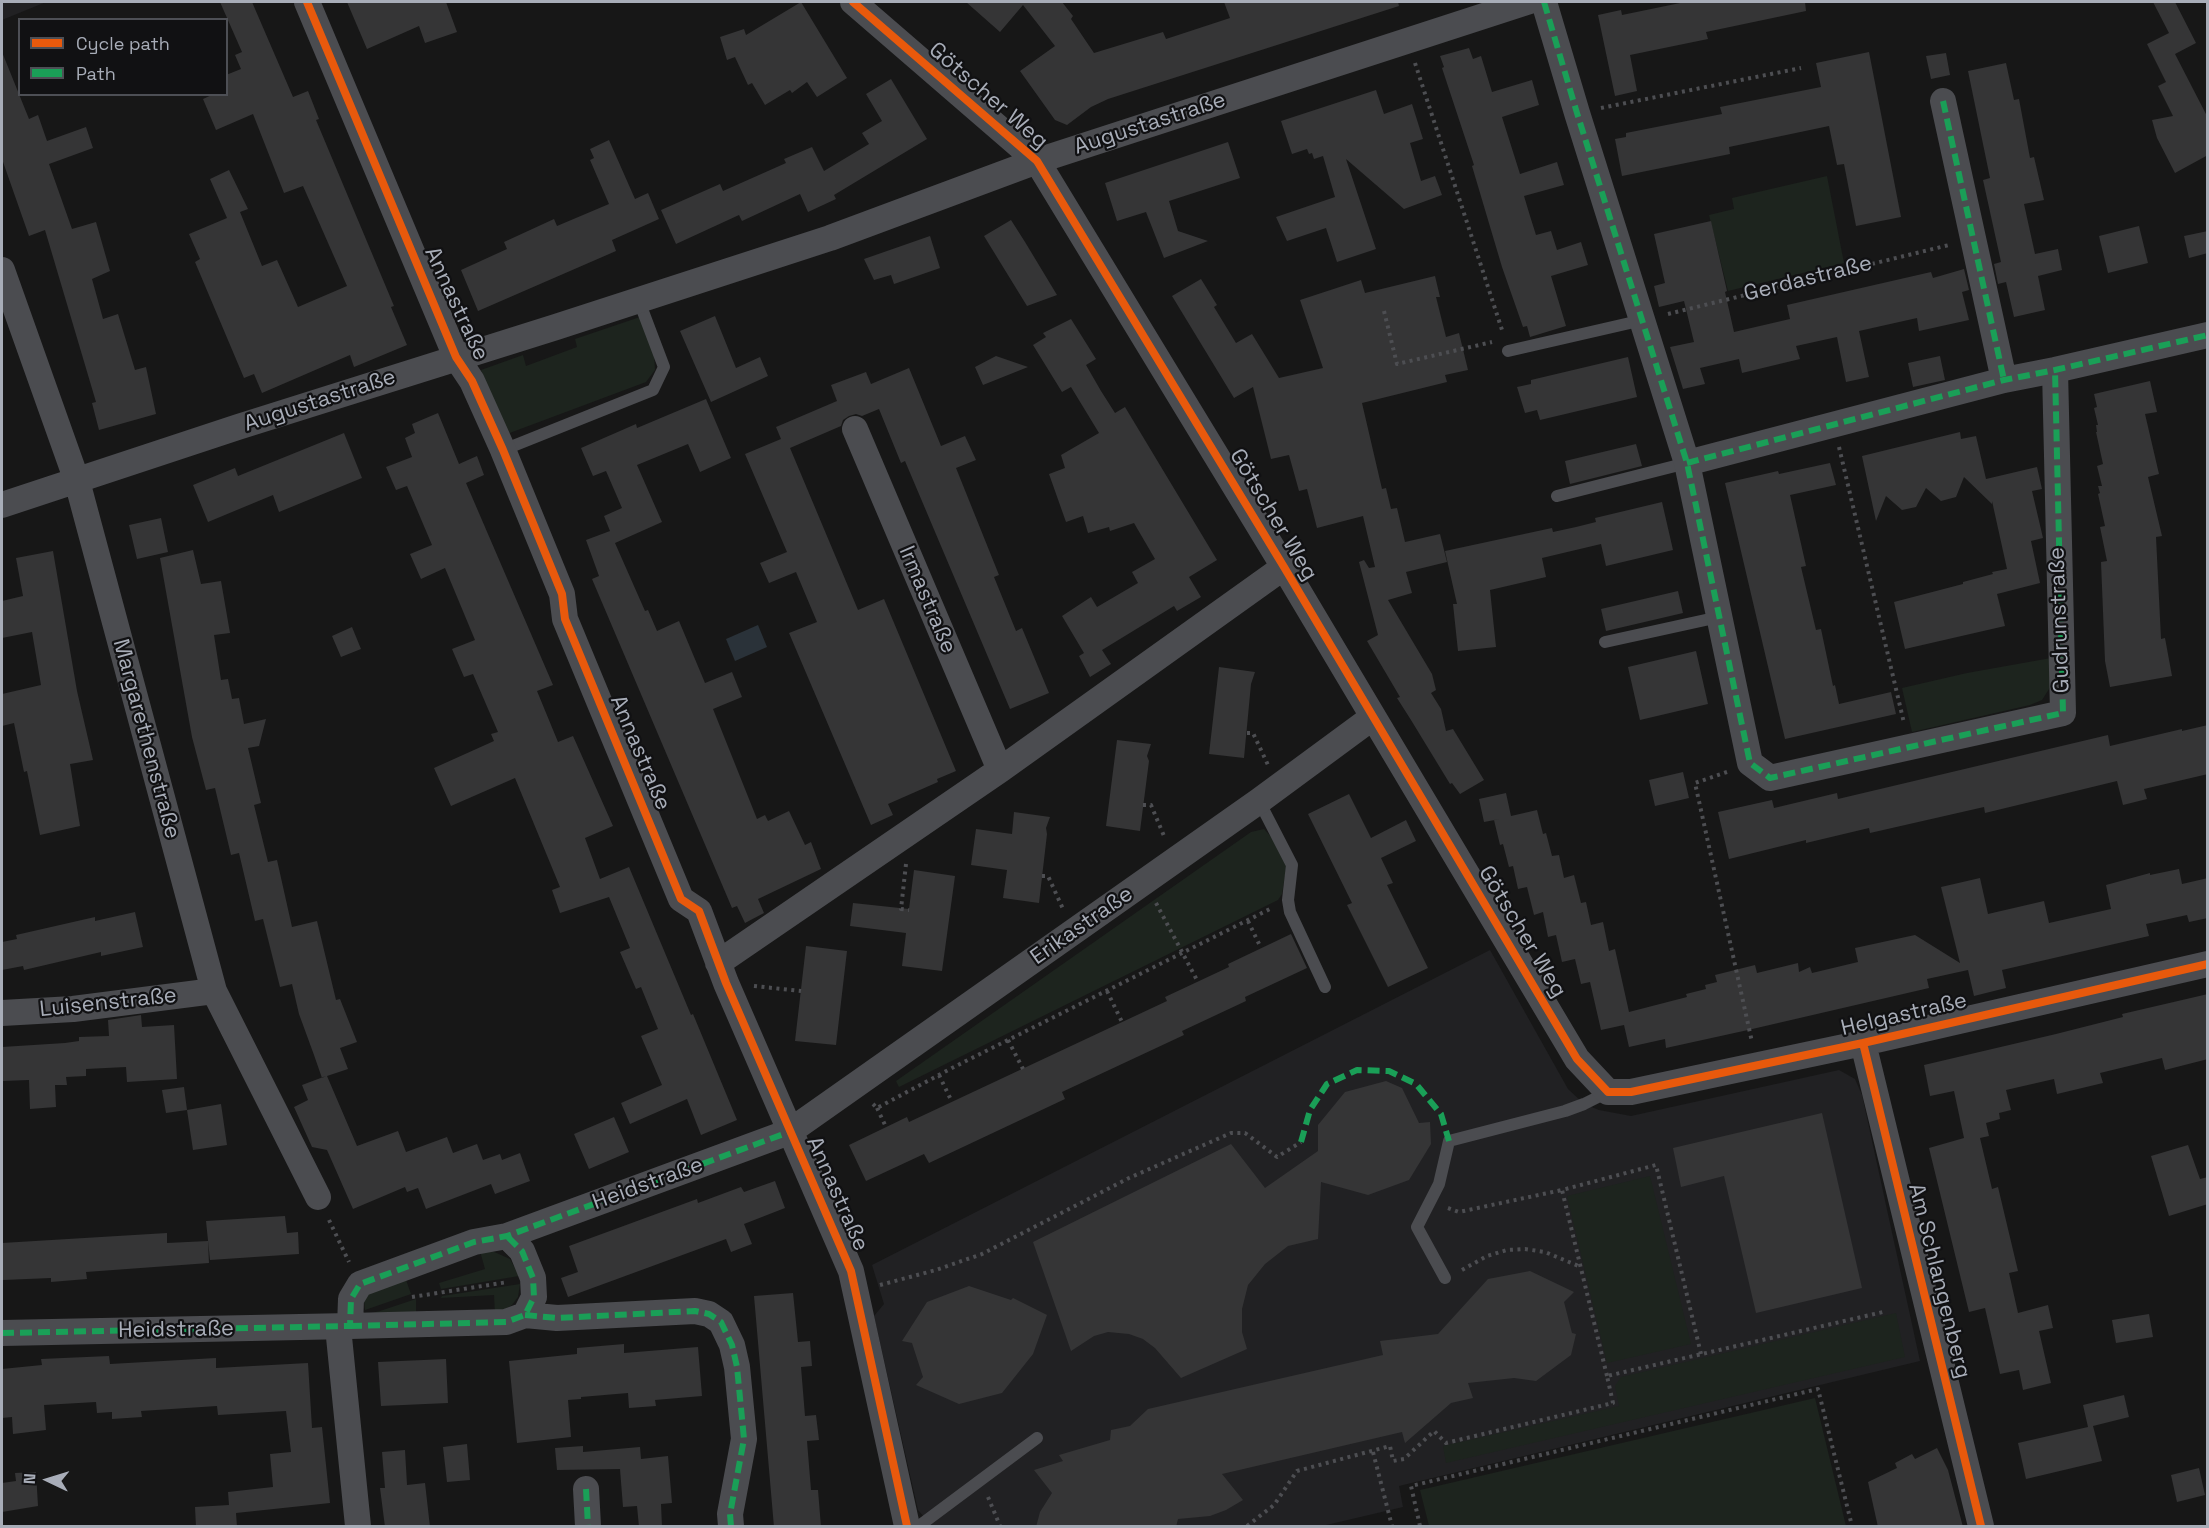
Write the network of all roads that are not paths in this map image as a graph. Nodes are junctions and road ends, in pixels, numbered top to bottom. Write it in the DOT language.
graph roads {
  1 [pos="306,2"];
  2 [pos="853,2"];
  3 [pos="1527,2"];
  4 [pos="1544,2"];
  5 [pos="1943,101"];
  6 [pos="1037,161"];
  7 [pos="2,270"];
  8 [pos="639,301"];
  9 [pos="1643,320"];
  10 [pos="2208,335"];
  11 [pos="1507,345"];
  12 [pos="456,357"];
  13 [pos="2055,370"];
  14 [pos="2004,380"];
  15 [pos="855,429"];
  16 [pos="502,450"];
  17 [pos="1687,463"];
  18 [pos="76,481"];
  19 [pos="1557,496"];
  20 [pos="2,505"];
  21 [pos="1284,567"];
  22 [pos="1719,616"];
  23 [pos="1605,642"];
  24 [pos="1373,717"];
  25 [pos="1000,770"];
  26 [pos="1269,794"];
  27 [pos="2208,964"];
  28 [pos="722,973"];
  29 [pos="1325,987"];
  30 [pos="214,992"];
  31 [pos="2,1013"];
  32 [pos="1863,1043"];
  33 [pos="1608,1092"];
  34 [pos="789,1132"];
  35 [pos="318,1197"];
  36 [pos="507,1236"];
  37 [pos="1445,1278"];
  38 [pos="525,1315"];
  39 [pos="344,1326"];
  40 [pos="2,1333"];
  41 [pos="1037,1438"];
  42 [pos="586,1489"];
  43 [pos="358,1527"];
  44 [pos="588,1527"];
  45 [pos="731,1527"];
  46 [pos="907,1527"];
  47 [pos="919,1527"];
  48 [pos="1981,1527"];
  1 -- 12 [label="street, Annastraße"];
  2 -- 6 [label="street, Götscher Weg"];
  3 -- 6 [label="street, Augustastraße"];
  4 -- 9 [label="street"];
  5 -- 14 [label="street"];
  6 -- 8 [label="street, Augustastraße"];
  6 -- 21 [label="street, Götscher Weg"];
  7 -- 18 [label="street, Margarethenstraße"];
  8 -- 12 [label="street, Augustastraße"];
  8 -- 16 [label="lane"];
  9 -- 11 [label="lane"];
  9 -- 17 [label="street"];
  10 -- 13 [label="street"];
  12 -- 16 [label="street, Annastraße"];
  12 -- 18 [label="street, Augustastraße"];
  13 -- 14 [label="street"];
  13 -- 22 [label="street, Gudrunstraße"];
  14 -- 17 [label="street"];
  15 -- 25 [label="street, Irmastraße"];
  16 -- 28 [label="street, Annastraße"];
  17 -- 19 [label="lane"];
  17 -- 22 [label="street"];
  18 -- 20 [label="street, Augustastraße"];
  18 -- 30 [label="street, Margarethenstraße"];
  21 -- 24 [label="street, Götscher Weg"];
  21 -- 25 [label="street"];
  22 -- 23 [label="lane"];
  24 -- 26 [label="street, Erikastraße"];
  24 -- 33 [label="street, Götscher Weg"];
  25 -- 28 [label="street"];
  26 -- 29 [label="lane"];
  26 -- 34 [label="street, Erikastraße"];
  27 -- 32 [label="street, Helgastraße"];
  28 -- 34 [label="street, Annastraße"];
  30 -- 31 [label="street, Luisenstraße"];
  30 -- 35 [label="street, Margarethenstraße"];
  32 -- 33 [label="street, Helgastraße"];
  32 -- 48 [label="street, Am Schlangenberg"];
  33 -- 37 [label="lane"];
  34 -- 36 [label="street, Heidstraße"];
  34 -- 46 [label="street, Annastraße"];
  36 -- 38 [label="street"];
  36 -- 39 [label="street, Heidstraße"];
  38 -- 39 [label="street, Heidstraße"];
  38 -- 45 [label="street, Heidstraße"];
  39 -- 40 [label="street, Heidstraße"];
  39 -- 43 [label="street"];
  41 -- 47 [label="lane"];
  42 -- 44 [label="street"];
}
